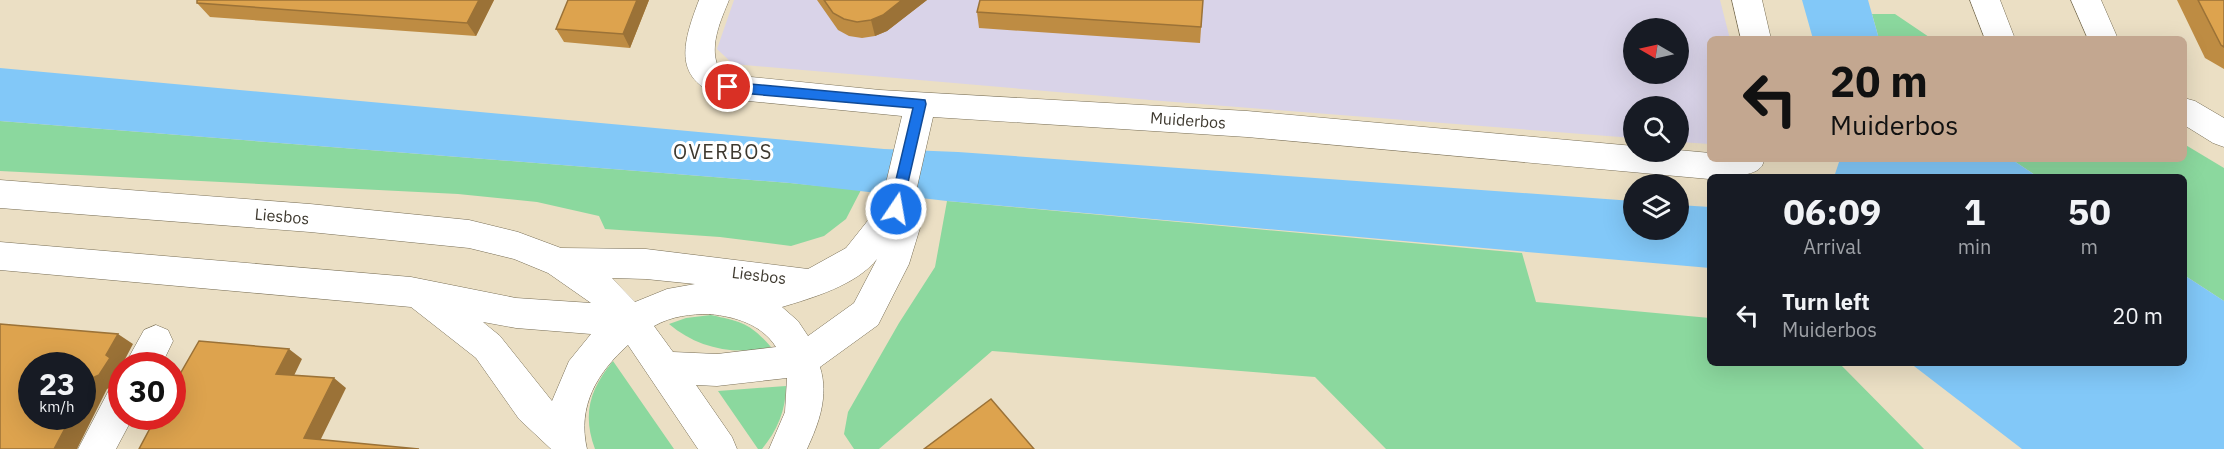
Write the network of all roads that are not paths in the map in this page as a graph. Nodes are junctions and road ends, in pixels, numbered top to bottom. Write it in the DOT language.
graph roads {
  1 [pos="714,0"];
  2 [pos="1747,0"];
  3 [pos="1985,0"];
  4 [pos="2086,0"];
  5 [pos="1755,36"];
  6 [pos="1999,36"];
  7 [pos="2102,36"];
  8 [pos="920,104"];
  9 [pos="2187,112"];
  10 [pos="2224,134"];
  11 [pos="1738,162"];
  12 [pos="0,194"];
  13 [pos="896,209"];
  14 [pos="0,256"];
  15 [pos="560,262"];
  16 [pos="815,282"];
  17 [pos="422,296"];
  18 [pos="743,303"];
  19 [pos="631,321"];
  20 [pos="802,360"];
  21 [pos="662,368"];
  22 [pos="108,427"];
  23 [pos="567,444"];
  24 [pos="796,444"];
  25 [pos="96,449"];
  26 [pos="719,449"];
  1 -- 8 [label="street, Muiderbos"];
  2 -- 5 [label="street"];
  3 -- 6 [label="street"];
  4 -- 7 [label="street"];
  8 -- 11 [label="street, Muiderbos"];
  8 -- 13 [label="street, Liesbos"];
  9 -- 10 [label="street"];
  12 -- 15 [label="street, Liesbos"];
  13 -- 16 [label="street, Liesbos"];
  13 -- 20 [label="street"];
  14 -- 17 [label="street"];
  15 -- 16 [label="street, Liesbos"];
  15 -- 19 [label="street, Liesbos"];
  16 -- 18 [label="street, Liesbos"];
  17 -- 19 [label="street"];
  17 -- 23 [label="street"];
  18 -- 19 [label="street"];
  18 -- 20 [label="street"];
  19 -- 21 [label="street, Liesbos"];
  19 -- 23 [label="street"];
  20 -- 21 [label="street"];
  20 -- 24 [label="street"];
  21 -- 26 [label="street, Liesbos"];
  22 -- 25 [label="street"];
}
